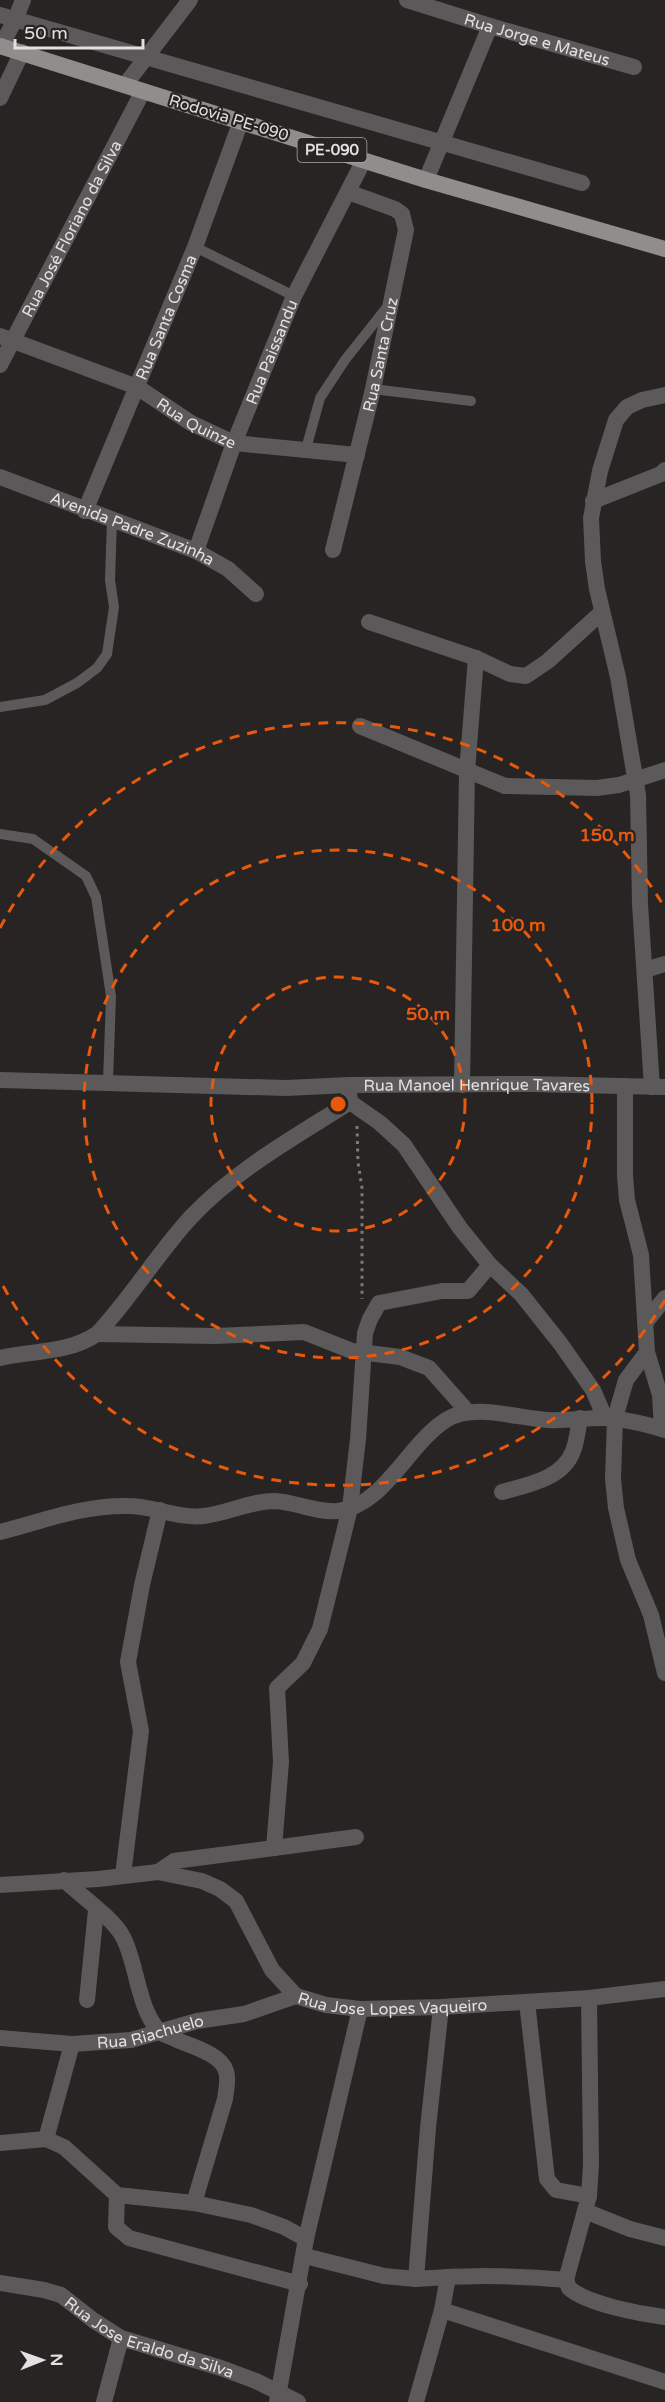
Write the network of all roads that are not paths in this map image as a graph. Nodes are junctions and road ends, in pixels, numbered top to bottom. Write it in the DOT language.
graph roads {
  1 [pos="23,0"];
  2 [pos="190,0"];
  3 [pos="407,0"];
  4 [pos="8,17"];
  5 [pos="490,26"];
  6 [pos="0,46"];
  7 [pos="22,52"];
  8 [pos="146,57"];
  9 [pos="634,67"];
  10 [pos="125,85"];
  11 [pos="143,91"];
  12 [pos="0,98"];
  13 [pos="241,121"];
  14 [pos="442,143"];
  15 [pos="364,160"];
  16 [pos="426,180"];
  17 [pos="582,183"];
  18 [pos="348,192"];
  19 [pos="195,247"];
  20 [pos="665,249"];
  21 [pos="294,296"];
  22 [pos="393,300"];
  23 [pos="6,339"];
  24 [pos="0,365"];
  25 [pos="137,387"];
  26 [pos="373,389"];
  27 [pos="665,394"];
  28 [pos="471,401"];
  29 [pos="234,443"];
  30 [pos="306,449"];
  31 [pos="357,455"];
  32 [pos="665,470"];
  33 [pos="0,477"];
  34 [pos="593,501"];
  35 [pos="85,511"];
  36 [pos="112,520"];
  37 [pos="333,550"];
  38 [pos="196,551"];
  39 [pos="256,594"];
  40 [pos="602,612"];
  41 [pos="369,622"];
  42 [pos="476,658"];
  43 [pos="0,707"];
  44 [pos="360,726"];
  45 [pos="665,770"];
  46 [pos="467,771"];
  47 [pos="635,779"];
  48 [pos="0,834"];
  49 [pos="665,964"];
  50 [pos="645,970"];
  51 [pos="0,1080"];
  52 [pos="108,1082"];
  53 [pos="349,1085"];
  54 [pos="462,1085"];
  55 [pos="625,1086"];
  56 [pos="658,1087"];
  57 [pos="353,1104"];
  58 [pos="490,1265"];
  59 [pos="665,1298"];
  60 [pos="645,1323"];
  61 [pos="97,1334"];
  62 [pos="364,1352"];
  63 [pos="646,1352"];
  64 [pos="0,1358"];
  65 [pos="468,1412"];
  66 [pos="580,1418"];
  67 [pos="610,1418"];
  68 [pos="663,1429"];
  69 [pos="502,1492"];
  70 [pos="350,1508"];
  71 [pos="160,1510"];
  72 [pos="0,1532"];
  73 [pos="665,1673"];
  74 [pos="356,1837"];
  75 [pos="274,1848"];
  76 [pos="158,1872"];
  77 [pos="123,1875"];
  78 [pos="64,1880"];
  79 [pos="0,1885"];
  80 [pos="96,1910"];
  81 [pos="665,1989"];
  82 [pos="296,1996"];
  83 [pos="589,1998"];
  84 [pos="87,2000"];
  85 [pos="527,2002"];
  86 [pos="441,2007"];
  87 [pos="360,2009"];
  88 [pos="160,2032"];
  89 [pos="0,2038"];
  90 [pos="72,2044"];
  91 [pos="46,2139"];
  92 [pos="0,2143"];
  93 [pos="117,2195"];
  94 [pos="194,2203"];
  95 [pos="587,2204"];
  96 [pos="665,2238"];
  97 [pos="306,2247"];
  98 [pos="448,2277"];
  99 [pos="416,2279"];
  100 [pos="566,2280"];
  101 [pos="0,2283"];
  102 [pos="300,2284"];
  103 [pos="442,2310"];
  104 [pos="665,2317"];
  105 [pos="121,2338"];
  106 [pos="665,2382"];
  107 [pos="278,2397"];
  108 [pos="104,2402"];
  109 [pos="298,2402"];
  110 [pos="416,2402"];
  1 -- 4 [label="street"];
  2 -- 8 [label="street"];
  3 -- 5 [label="street, Rua Jorge e Mateus"];
  4 -- 6 [label="street"];
  4 -- 8 [label="street"];
  5 -- 9 [label="street, Rua Jorge e Mateus"];
  5 -- 14 [label="street"];
  6 -- 7 [label="main road, Rodovia PE-090 / PE-090"];
  7 -- 10 [label="main road, Rodovia PE-090 / PE-090"];
  7 -- 12 [label="street"];
  8 -- 10 [label="street"];
  8 -- 14 [label="street"];
  10 -- 11 [label="main road, Rodovia PE-090 / PE-090"];
  11 -- 13 [label="main road, Rodovia PE-090 / PE-090"];
  11 -- 23 [label="street, Rua José Floriano da Silva"];
  13 -- 15 [label="main road, Rodovia PE-090 / PE-090"];
  13 -- 19 [label="street, Rua Santa Cosma"];
  14 -- 16 [label="street"];
  14 -- 17 [label="street"];
  15 -- 16 [label="main road, Rodovia PE-090 / PE-090"];
  15 -- 18 [label="street, Rua Paissandu"];
  16 -- 20 [label="main road, Rodovia PE-090 / PE-090"];
  18 -- 21 [label="street, Rua Paissandu"];
  18 -- 22 [label="street, Rua Santa Cruz"];
  19 -- 21 [label="lane"];
  19 -- 25 [label="street, Rua Santa Cosma"];
  21 -- 29 [label="street, Rua Paissandu"];
  22 -- 26 [label="street, Rua Santa Cruz"];
  22 -- 30 [label="lane"];
  23 -- 24 [label="street, Rua José Floriano da Silva"];
  23 -- 25 [label="street, Rua Quinze"];
  25 -- 29 [label="street, Rua Quinze"];
  25 -- 35 [label="street, Rua Santa Cosma"];
  26 -- 28 [label="lane"];
  26 -- 31 [label="street, Rua Santa Cruz"];
  27 -- 34 [label="street"];
  29 -- 30 [label="street, Rua Quinze"];
  29 -- 38 [label="street, Rua Paissandu"];
  30 -- 31 [label="street, Rua Quinze"];
  31 -- 37 [label="street, Rua Santa Cruz"];
  32 -- 34 [label="street"];
  33 -- 35 [label="street, Avenida Padre Zuzinha"];
  34 -- 40 [label="street"];
  35 -- 36 [label="street, Avenida Padre Zuzinha"];
  36 -- 38 [label="street, Avenida Padre Zuzinha"];
  36 -- 43 [label="lane"];
  38 -- 39 [label="street, Avenida Padre Zuzinha"];
  40 -- 42 [label="street"];
  40 -- 47 [label="street"];
  41 -- 42 [label="street"];
  42 -- 46 [label="street"];
  44 -- 46 [label="street"];
  45 -- 47 [label="street"];
  46 -- 47 [label="street"];
  46 -- 54 [label="street"];
  47 -- 50 [label="street"];
  48 -- 52 [label="lane"];
  49 -- 50 [label="street"];
  50 -- 56 [label="street"];
  51 -- 52 [label="street, Rua Manoel Henrique Tavares"];
  52 -- 53 [label="street, Rua Manoel Henrique Tavares"];
  53 -- 54 [label="street, Rua Manoel Henrique Tavares"];
  53 -- 57 [label="street"];
  54 -- 55 [label="street, Rua Manoel Henrique Tavares"];
  55 -- 56 [label="street, Rua Manoel Henrique Tavares"];
  55 -- 60 [label="street"];
  57 -- 58 [label="street"];
  57 -- 61 [label="street"];
  58 -- 62 [label="street"];
  58 -- 67 [label="street"];
  59 -- 60 [label="street"];
  60 -- 63 [label="street"];
  61 -- 62 [label="street"];
  61 -- 64 [label="street"];
  62 -- 65 [label="street"];
  62 -- 70 [label="street"];
  63 -- 67 [label="street"];
  63 -- 68 [label="street"];
  65 -- 66 [label="street"];
  65 -- 70 [label="street"];
  66 -- 67 [label="street"];
  66 -- 69 [label="street"];
  67 -- 68 [label="street"];
  67 -- 73 [label="street"];
  70 -- 71 [label="street"];
  70 -- 75 [label="street"];
  71 -- 72 [label="street"];
  71 -- 77 [label="street"];
  74 -- 75 [label="street"];
  75 -- 76 [label="street"];
  76 -- 77 [label="street, Rua Jose Lopes Vaqueiro"];
  76 -- 82 [label="street, Rua Jose Lopes Vaqueiro"];
  77 -- 78 [label="street, Rua Jose Lopes Vaqueiro"];
  78 -- 79 [label="street, Rua Jose Lopes Vaqueiro"];
  78 -- 80 [label="street"];
  80 -- 84 [label="street"];
  80 -- 88 [label="street"];
  81 -- 83 [label="street, Rua Jose Lopes Vaqueiro"];
  82 -- 87 [label="street, Rua Jose Lopes Vaqueiro"];
  82 -- 88 [label="street, Rua Riachuelo"];
  83 -- 85 [label="street, Rua Jose Lopes Vaqueiro"];
  83 -- 95 [label="street"];
  85 -- 86 [label="street, Rua Jose Lopes Vaqueiro"];
  85 -- 95 [label="street"];
  86 -- 87 [label="street, Rua Jose Lopes Vaqueiro"];
  86 -- 99 [label="street"];
  87 -- 97 [label="street"];
  88 -- 90 [label="street, Rua Riachuelo"];
  88 -- 94 [label="street"];
  89 -- 90 [label="street, Rua Riachuelo"];
  90 -- 91 [label="street"];
  91 -- 92 [label="street"];
  91 -- 93 [label="street"];
  93 -- 94 [label="street"];
  93 -- 102 [label="street"];
  94 -- 97 [label="street"];
  95 -- 96 [label="street"];
  95 -- 100 [label="street"];
  97 -- 99 [label="street"];
  97 -- 102 [label="street"];
  98 -- 99 [label="street"];
  98 -- 100 [label="street"];
  98 -- 103 [label="street"];
  100 -- 104 [label="street"];
  101 -- 105 [label="street, Rua Jose Eraldo da Silva"];
  102 -- 107 [label="street"];
  103 -- 106 [label="street"];
  103 -- 110 [label="street"];
  105 -- 107 [label="street, Rua Jose Eraldo da Silva"];
  105 -- 108 [label="street"];
  107 -- 109 [label="street, Rua Jose Eraldo da Silva"];
}
